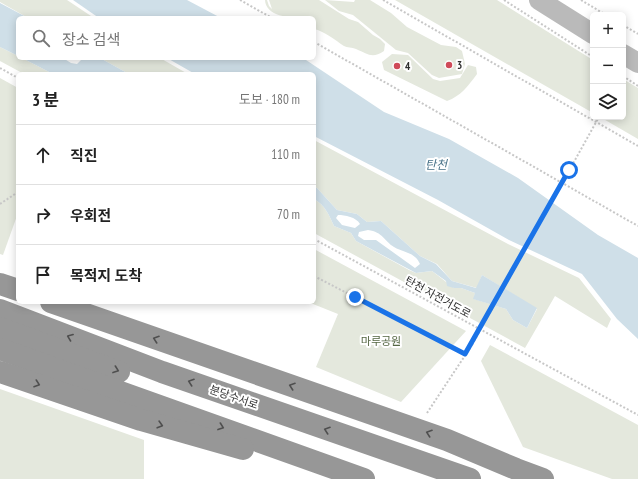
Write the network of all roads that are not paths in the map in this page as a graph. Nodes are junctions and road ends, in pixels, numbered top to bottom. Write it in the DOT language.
graph roads {
  1 [pos="539,0"];
  2 [pos="590,32"];
  3 [pos="626,56"];
  4 [pos="638,63"];
  5 [pos="0,284"];
  6 [pos="16,289"];
  7 [pos="57,304"];
  8 [pos="0,310"];
  9 [pos="0,328"];
  10 [pos="0,349"];
  11 [pos="0,372"];
  12 [pos="376,447"];
  13 [pos="516,470"];
  14 [pos="345,479"];
  15 [pos="364,479"];
  16 [pos="427,479"];
  17 [pos="470,479"];
  18 [pos="544,479"];
  1 -- 2 [label="main road"];
  3 -- 4 [label="main road"];
  5 -- 6 [label="highway"];
  13 -- 7 [label="highway, one-way"];
  12 -- 8 [label="highway, 분당수서로, one-way"];
  9 -- 16 [label="highway, 분당수서로, one-way"];
  10 -- 15 [label="highway, one-way"];
  11 -- 14 [label="highway, one-way"];
  12 -- 13 [label="highway"];
  12 -- 17 [label="highway, 분당수서로"];
  13 -- 18 [label="highway"];
}
